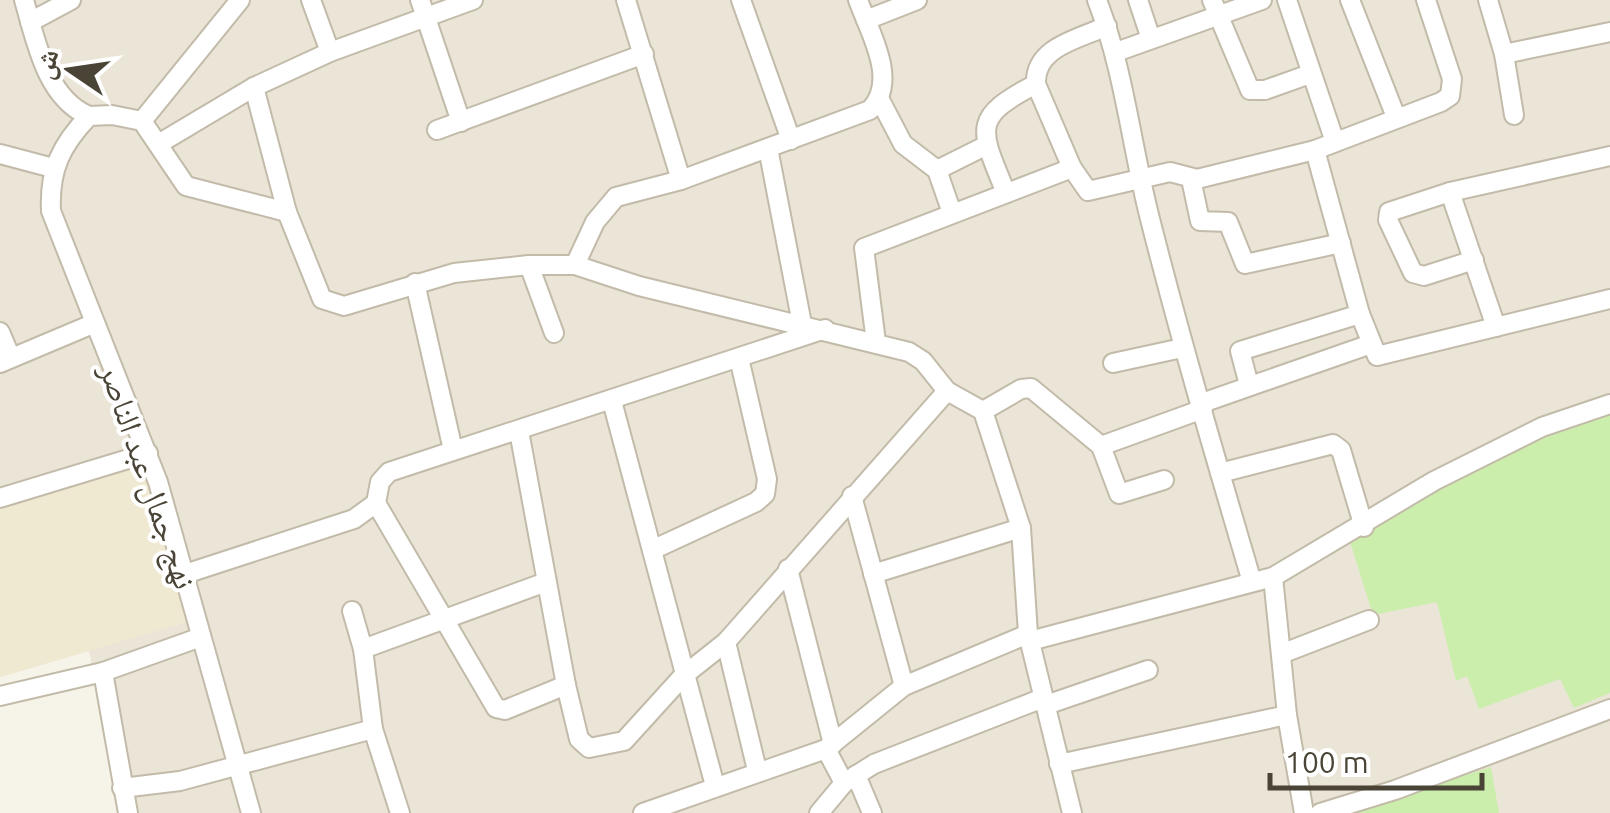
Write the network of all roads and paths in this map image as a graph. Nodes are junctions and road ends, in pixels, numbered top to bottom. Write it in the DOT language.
graph roads {
  1 [pos="24,0"];
  2 [pos="71,0"];
  3 [pos="218,0"];
  4 [pos="240,0"];
  5 [pos="311,0"];
  6 [pos="420,0"];
  7 [pos="473,0"];
  8 [pos="626,0"];
  9 [pos="741,0"];
  10 [pos="858,0"];
  11 [pos="917,0"];
  12 [pos="1097,0"];
  13 [pos="1138,0"];
  14 [pos="1262,0"];
  15 [pos="1287,0"];
  16 [pos="1350,0"];
  17 [pos="1426,0"];
  18 [pos="1488,0"];
  19 [pos="1214,7"];
  20 [pos="428,18"];
  21 [pos="866,20"];
  22 [pos="224,21"];
  23 [pos="30,22"];
  24 [pos="1107,26"];
  25 [pos="1610,32"];
  26 [pos="1150,39"];
  27 [pos="330,52"];
  28 [pos="1116,52"];
  29 [pos="644,54"];
  30 [pos="1504,54"];
  31 [pos="1310,74"];
  32 [pos="1036,84"];
  33 [pos="254,87"];
  34 [pos="880,100"];
  35 [pos="1514,114"];
  36 [pos="90,116"];
  37 [pos="1396,117"];
  38 [pos="142,121"];
  39 [pos="462,122"];
  40 [pos="437,130"];
  41 [pos="791,140"];
  42 [pos="1335,142"];
  43 [pos="160,143"];
  44 [pos="987,145"];
  45 [pos="768,148"];
  46 [pos="1315,150"];
  47 [pos="0,154"];
  48 [pos="1610,156"];
  49 [pos="53,168"];
  50 [pos="1072,168"];
  51 [pos="936,170"];
  52 [pos="1140,179"];
  53 [pos="1190,179"];
  54 [pos="682,180"];
  55 [pos="1450,192"];
  56 [pos="1006,193"];
  57 [pos="287,212"];
  58 [pos="952,213"];
  59 [pos="1342,243"];
  60 [pos="1474,260"];
  61 [pos="575,264"];
  62 [pos="529,265"];
  63 [pos="415,283"];
  64 [pos="1610,299"];
  65 [pos="1360,314"];
  66 [pos="95,323"];
  67 [pos="802,324"];
  68 [pos="1496,327"];
  69 [pos="825,329"];
  70 [pos="0,332"];
  71 [pos="554,333"];
  72 [pos="876,342"];
  73 [pos="1371,344"];
  74 [pos="1182,348"];
  75 [pos="739,358"];
  76 [pos="5,360"];
  77 [pos="1113,363"];
  78 [pos="1248,385"];
  79 [pos="947,391"];
  80 [pos="612,400"];
  81 [pos="1610,404"];
  82 [pos="1202,406"];
  83 [pos="983,412"];
  84 [pos="519,431"];
  85 [pos="1102,446"];
  86 [pos="453,450"];
  87 [pos="148,454"];
  88 [pos="1220,473"];
  89 [pos="1164,480"];
  90 [pos="852,496"];
  91 [pos="0,498"];
  92 [pos="376,503"];
  93 [pos="1364,527"];
  94 [pos="1022,528"];
  95 [pos="652,550"];
  96 [pos="788,569"];
  97 [pos="185,574"];
  98 [pos="874,574"];
  99 [pos="1273,578"];
  100 [pos="546,582"];
  101 [pos="1252,582"];
  102 [pos="352,611"];
  103 [pos="444,618"];
  104 [pos="1368,620"];
  105 [pos="201,637"];
  106 [pos="1029,637"];
  107 [pos="726,642"];
  108 [pos="363,649"];
  109 [pos="1280,654"];
  110 [pos="1148,670"];
  111 [pos="102,672"];
  112 [pos="683,676"];
  113 [pos="566,685"];
  114 [pos="904,686"];
  115 [pos="0,696"];
  116 [pos="1045,701"];
  117 [pos="1610,710"];
  118 [pos="1287,715"];
  119 [pos="374,729"];
  120 [pos="830,747"];
  121 [pos="239,764"];
  122 [pos="1060,764"];
  123 [pos="757,770"];
  124 [pos="850,779"];
  125 [pos="715,786"];
  126 [pos="122,788"];
  127 [pos="128,813"];
  128 [pos="250,813"];
  129 [pos="400,813"];
  130 [pos="643,813"];
  131 [pos="819,813"];
  132 [pos="872,813"];
  133 [pos="1072,813"];
  134 [pos="1304,813"];
  135 [pos="1320,813"];
  1 -- 23 [label="street"];
  2 -- 23 [label="street"];
  3 -- 22 [label="street"];
  4 -- 22 [label="street"];
  5 -- 27 [label="street"];
  6 -- 20 [label="street"];
  7 -- 20 [label="street"];
  8 -- 29 [label="street"];
  9 -- 41 [label="street"];
  10 -- 21 [label="street"];
  11 -- 21 [label="street"];
  12 -- 24 [label="street"];
  13 -- 26 [label="street"];
  14 -- 19 [label="street"];
  15 -- 31 [label="street"];
  16 -- 37 [label="street"];
  17 -- 37 [label="street"];
  18 -- 30 [label="street"];
  19 -- 26 [label="street"];
  19 -- 31 [label="street"];
  20 -- 27 [label="street"];
  20 -- 39 [label="street"];
  21 -- 34 [label="street"];
  22 -- 38 [label="street"];
  23 -- 36 [label="street"];
  24 -- 28 [label="street"];
  24 -- 32 [label="street"];
  25 -- 30 [label="street"];
  26 -- 28 [label="street"];
  27 -- 33 [label="street"];
  28 -- 52 [label="street"];
  29 -- 39 [label="street"];
  29 -- 54 [label="street"];
  30 -- 35 [label="street"];
  31 -- 42 [label="street"];
  32 -- 44 [label="street"];
  32 -- 50 [label="street"];
  33 -- 43 [label="street"];
  33 -- 57 [label="street"];
  34 -- 41 [label="street"];
  34 -- 51 [label="street"];
  36 -- 38 [label="street"];
  36 -- 49 [label="street, نهج جمال عبد الناصر"];
  37 -- 42 [label="street"];
  38 -- 43 [label="street"];
  39 -- 40 [label="street"];
  41 -- 45 [label="street"];
  42 -- 46 [label="street"];
  43 -- 57 [label="street"];
  44 -- 51 [label="street"];
  44 -- 56 [label="street"];
  45 -- 54 [label="street"];
  45 -- 67 [label="street"];
  46 -- 53 [label="street"];
  46 -- 59 [label="street"];
  47 -- 49 [label="street"];
  48 -- 55 [label="street"];
  49 -- 66 [label="street, نهج جمال عبد الناصر"];
  50 -- 52 [label="street"];
  50 -- 56 [label="street"];
  51 -- 58 [label="street"];
  52 -- 53 [label="street"];
  52 -- 74 [label="street"];
  53 -- 59 [label="street"];
  54 -- 61 [label="street"];
  55 -- 60 [label="street"];
  55 -- 60 [label="street"];
  56 -- 58 [label="street"];
  57 -- 63 [label="street"];
  58 -- 72 [label="street"];
  59 -- 65 [label="street"];
  60 -- 68 [label="street"];
  61 -- 62 [label="street"];
  61 -- 67 [label="street"];
  62 -- 63 [label="street"];
  62 -- 71 [label="street"];
  63 -- 86 [label="street"];
  64 -- 68 [label="street"];
  65 -- 73 [label="street"];
  65 -- 78 [label="street"];
  66 -- 76 [label="street"];
  66 -- 87 [label="street, نهج جمال عبد الناصر"];
  67 -- 69 [label="street"];
  68 -- 73 [label="street"];
  69 -- 72 [label="street"];
  69 -- 75 [label="street"];
  70 -- 76 [label="street"];
  72 -- 79 [label="street"];
  73 -- 78 [label="street"];
  74 -- 77 [label="street"];
  74 -- 82 [label="street"];
  75 -- 80 [label="street"];
  75 -- 95 [label="street"];
  78 -- 82 [label="street"];
  79 -- 83 [label="street"];
  79 -- 90 [label="street"];
  80 -- 84 [label="street"];
  80 -- 95 [label="street"];
  81 -- 93 [label="street"];
  82 -- 85 [label="street"];
  82 -- 88 [label="street"];
  83 -- 85 [label="street"];
  83 -- 94 [label="street"];
  84 -- 86 [label="street"];
  84 -- 100 [label="street"];
  85 -- 89 [label="street"];
  86 -- 92 [label="street"];
  87 -- 91 [label="street"];
  87 -- 97 [label="street, نهج جمال عبد الناصر"];
  88 -- 93 [label="street"];
  88 -- 101 [label="street"];
  90 -- 96 [label="street"];
  90 -- 98 [label="street"];
  92 -- 97 [label="street"];
  92 -- 103 [label="street"];
  93 -- 99 [label="street"];
  94 -- 98 [label="street"];
  94 -- 106 [label="street"];
  95 -- 112 [label="street"];
  96 -- 107 [label="street"];
  96 -- 120 [label="street"];
  97 -- 105 [label="street, نهج جمال عبد الناصر"];
  98 -- 114 [label="street"];
  99 -- 101 [label="street"];
  99 -- 109 [label="street"];
  100 -- 103 [label="street"];
  100 -- 113 [label="street"];
  101 -- 106 [label="street"];
  102 -- 108 [label="street"];
  103 -- 108 [label="street"];
  103 -- 113 [label="street"];
  104 -- 109 [label="street"];
  105 -- 111 [label="street"];
  105 -- 121 [label="street, نهج جمال عبد الناصر"];
  106 -- 114 [label="street"];
  106 -- 116 [label="street"];
  107 -- 112 [label="street"];
  107 -- 123 [label="street"];
  108 -- 119 [label="street"];
  109 -- 118 [label="street"];
  110 -- 116 [label="street"];
  111 -- 115 [label="street"];
  111 -- 126 [label="street"];
  112 -- 113 [label="street"];
  112 -- 125 [label="street"];
  114 -- 120 [label="street"];
  116 -- 122 [label="street"];
  116 -- 124 [label="street"];
  117 -- 135 [label="street"];
  118 -- 122 [label="street"];
  118 -- 134 [label="street"];
  119 -- 121 [label="street"];
  119 -- 129 [label="street"];
  120 -- 123 [label="street"];
  120 -- 124 [label="street"];
  121 -- 126 [label="street"];
  121 -- 128 [label="street, نهج جمال عبد الناصر"];
  122 -- 133 [label="street"];
  123 -- 125 [label="street"];
  124 -- 131 [label="street"];
  124 -- 132 [label="street"];
  125 -- 130 [label="street"];
  126 -- 127 [label="street"];
}
